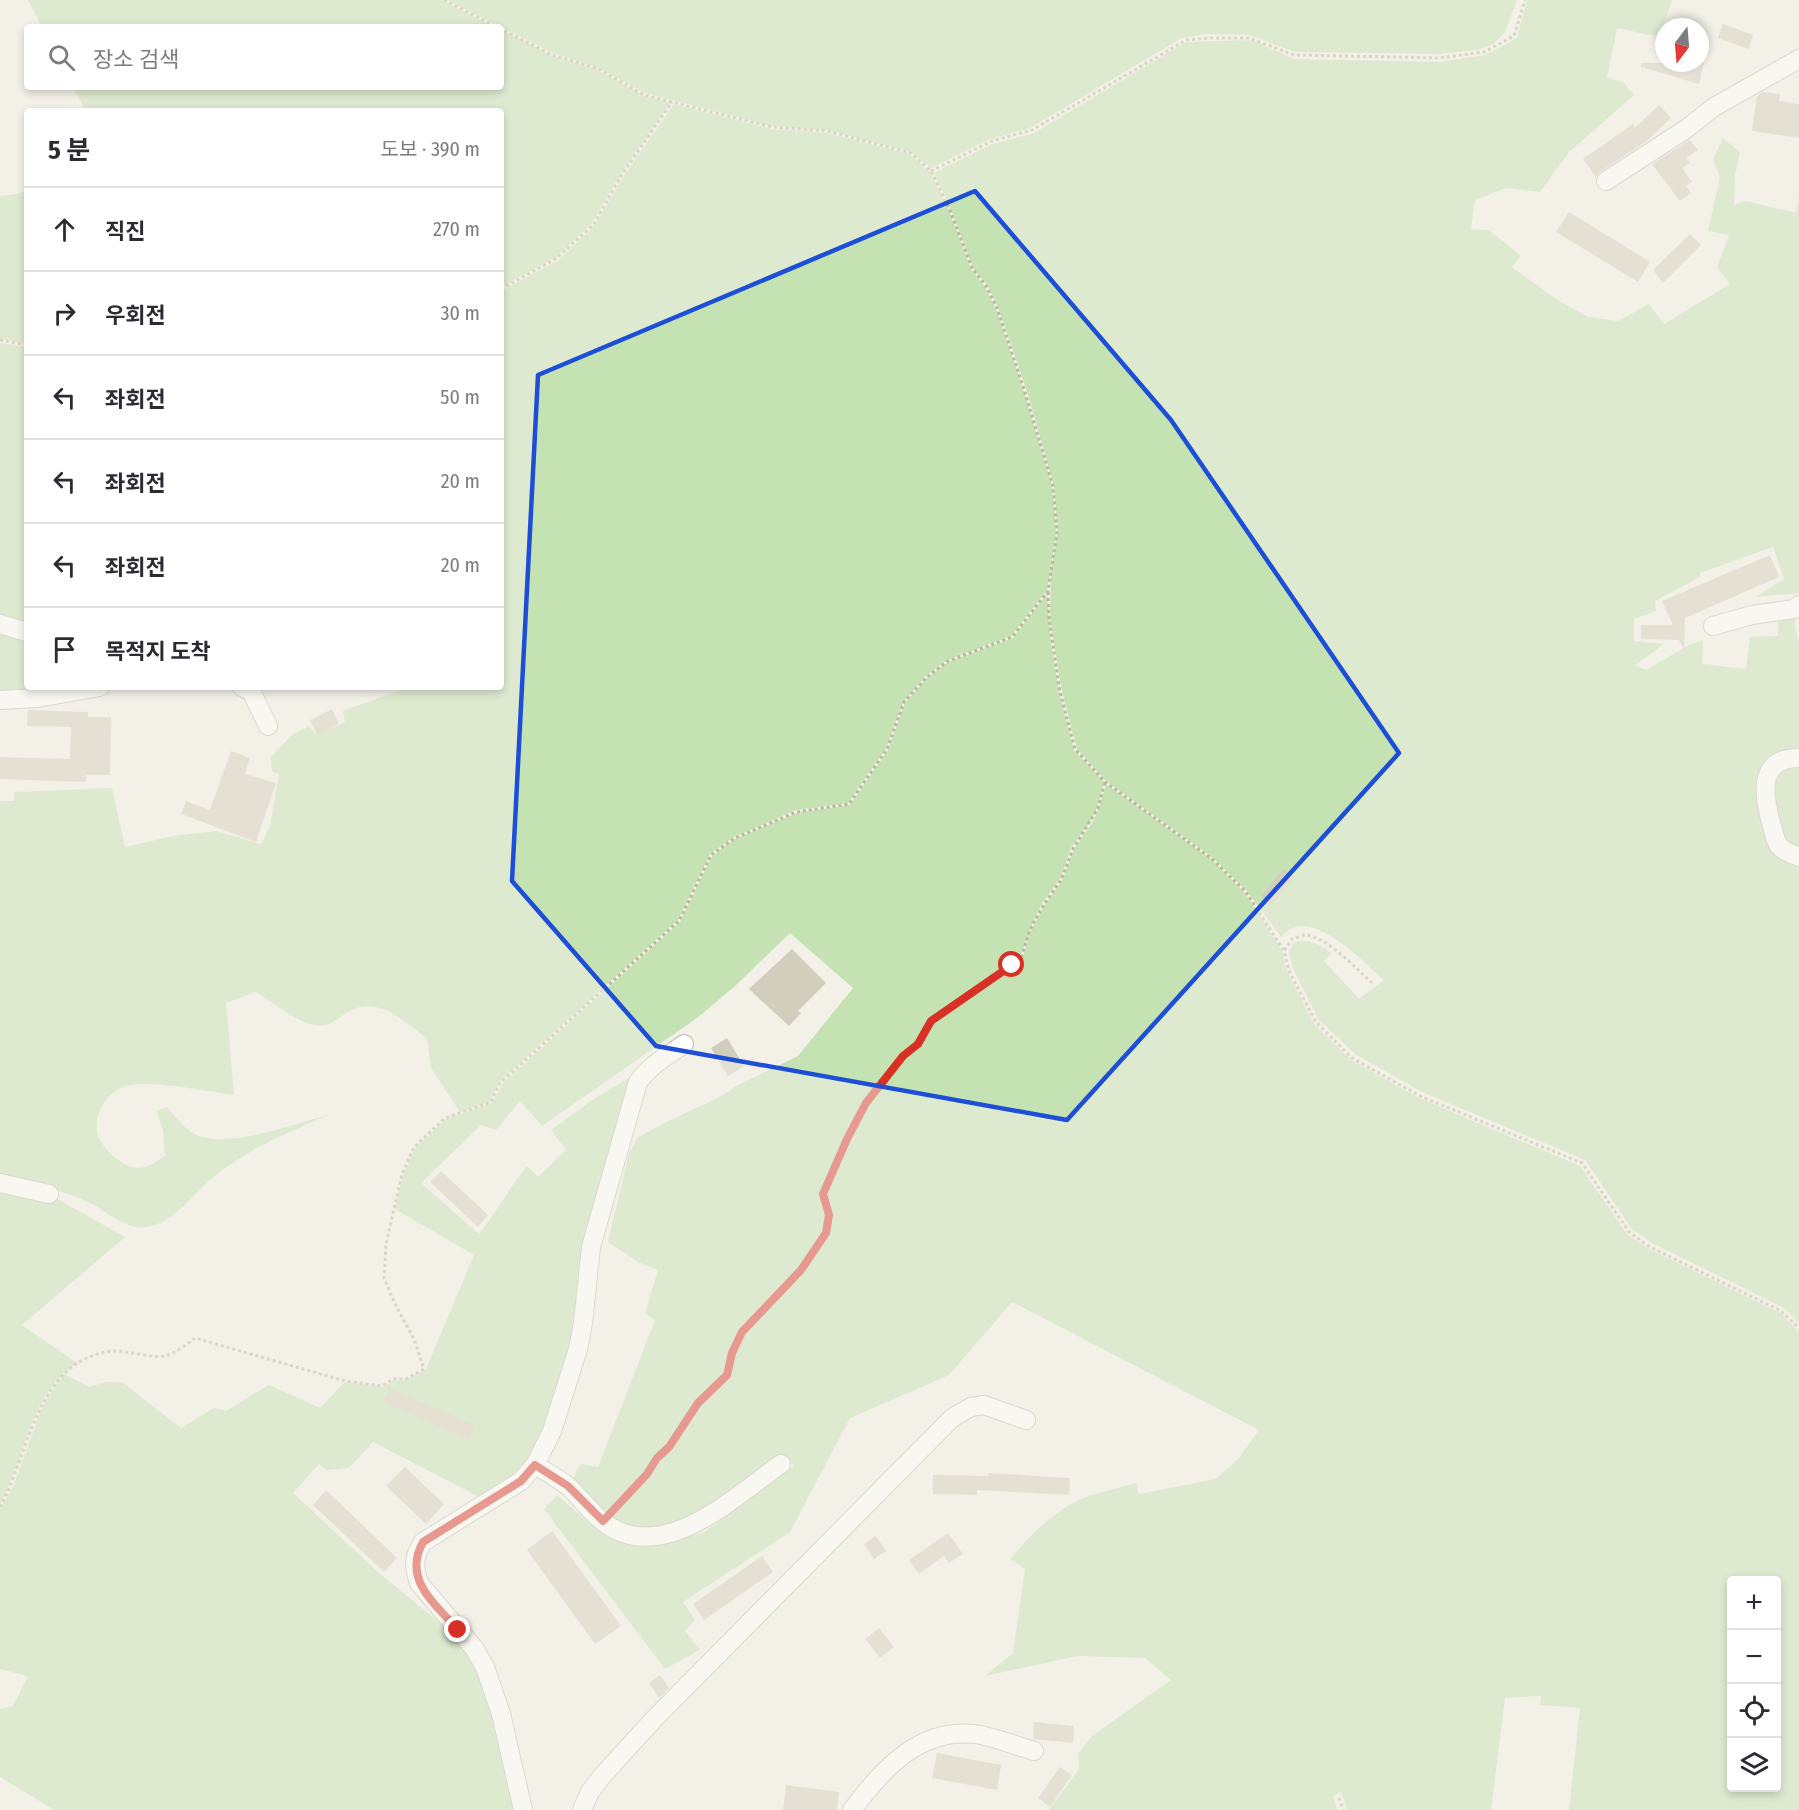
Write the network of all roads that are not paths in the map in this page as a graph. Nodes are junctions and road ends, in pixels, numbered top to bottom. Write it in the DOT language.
graph roads {
  1 [pos="1799,59"];
  2 [pos="1606,181"];
  3 [pos="1799,605"];
  4 [pos="0,624"];
  5 [pos="1713,626"];
  6 [pos="24,631"];
  7 [pos="83,690"];
  8 [pos="249,690"];
  9 [pos="0,700"];
  10 [pos="268,726"];
  11 [pos="1799,758"];
  12 [pos="1799,857"];
  13 [pos="684,1044"];
  14 [pos="0,1183"];
  15 [pos="49,1194"];
  16 [pos="1026,1420"];
  17 [pos="781,1464"];
  18 [pos="535,1465"];
  19 [pos="1034,1751"];
  20 [pos="523,1810"];
  21 [pos="582,1810"];
  22 [pos="852,1810"];
  1 -- 2 [label="street"];
  3 -- 5 [label="street"];
  4 -- 6 [label="street"];
  7 -- 9 [label="street"];
  8 -- 10 [label="street"];
  11 -- 12 [label="street"];
  13 -- 18 [label="street"];
  14 -- 15 [label="street"];
  16 -- 21 [label="street"];
  17 -- 18 [label="street"];
  18 -- 20 [label="street"];
  19 -- 22 [label="street"];
}
